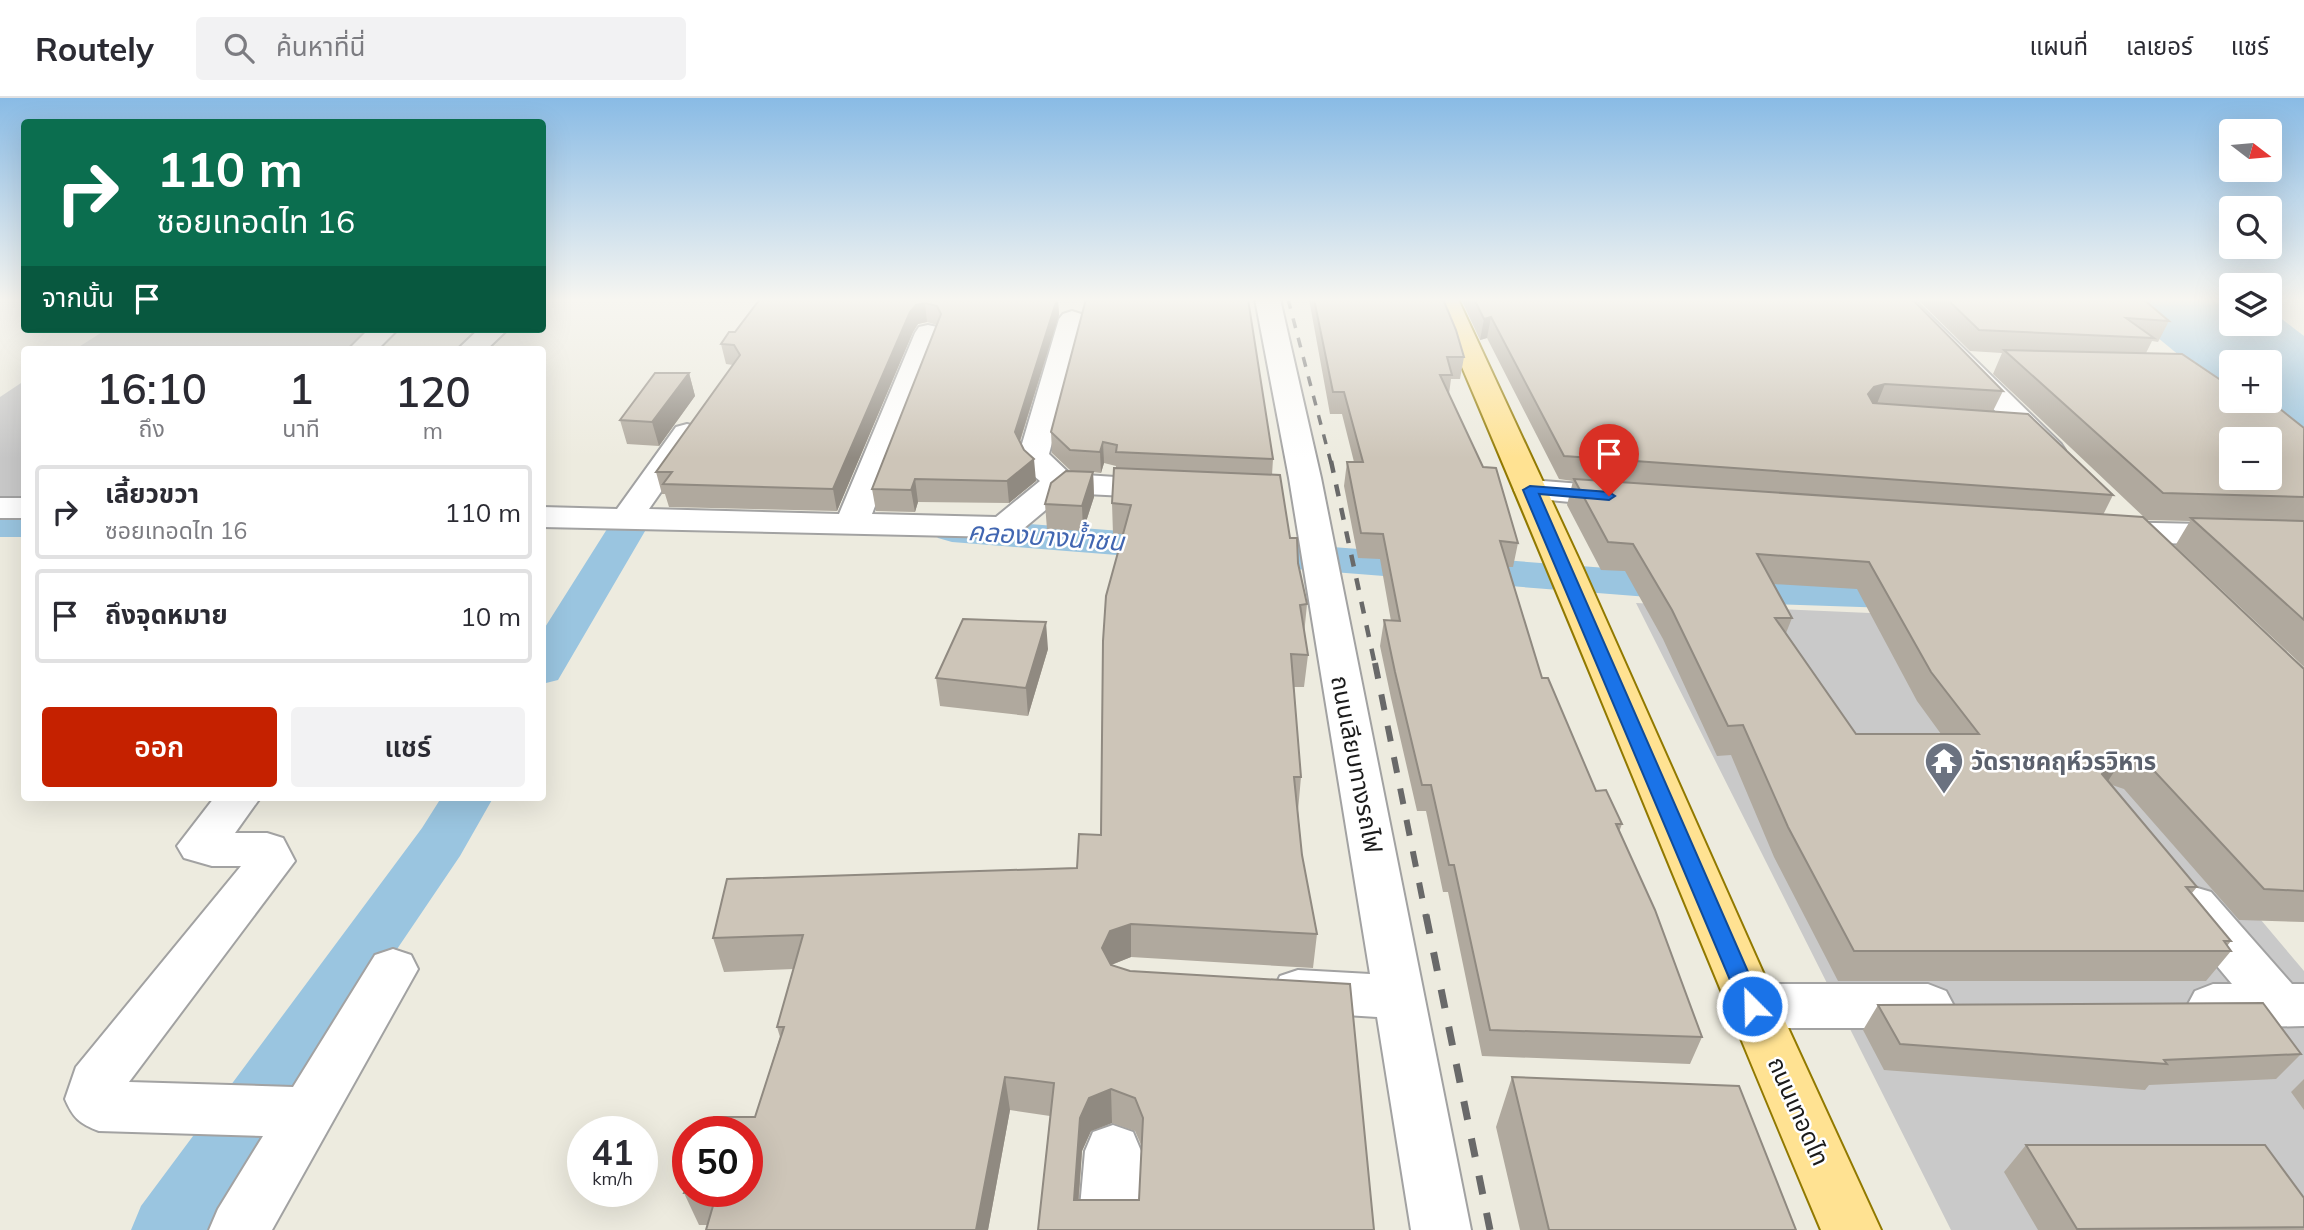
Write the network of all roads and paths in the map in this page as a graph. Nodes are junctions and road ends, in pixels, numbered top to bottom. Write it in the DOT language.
graph roads {
  1 [pos="921,352"];
  2 [pos="1063,352"];
  3 [pos="1273,352"];
  4 [pos="1469,352"];
  5 [pos="1950,352"];
  6 [pos="1960,362"];
  7 [pos="2000,363"];
  8 [pos="705,408"];
  9 [pos="1985,424"];
  10 [pos="2026,426"];
  11 [pos="2074,474"];
  12 [pos="1062,484"];
  13 [pos="1198,489"];
  14 [pos="1530,490"];
  15 [pos="1651,499"];
  16 [pos="2104,502"];
  17 [pos="0,508"];
  18 [pos="21,508"];
  19 [pos="546,517"];
  20 [pos="626,519"];
  21 [pos="852,523"];
  22 [pos="2081,530"];
  23 [pos="2137,534"];
  24 [pos="2304,536"];
  25 [pos="2164,558"];
  26 [pos="236,801"];
  27 [pos="2167,873"];
  28 [pos="393,969"];
  29 [pos="1252,988"];
  30 [pos="1401,998"];
  31 [pos="1752,1006"];
  32 [pos="1979,1006"];
  33 [pos="2171,1006"];
  34 [pos="2297,1006"];
  35 [pos="267,1112"];
  36 [pos="1114,1151"];
  37 [pos="239,1230"];
  38 [pos="1108,1230"];
  39 [pos="1441,1230"];
  40 [pos="1851,1230"];
  1 -- 21 [label="street"];
  2 -- 12 [label="street"];
  3 -- 30 [label="street, ถนนเลียบทางรถไฟ"];
  4 -- 14 [label="main road, ถนนเทอดไท"];
  5 -- 6 [label="street"];
  6 -- 7 [label="street"];
  6 -- 10 [label="street"];
  8 -- 20 [label="street"];
  9 -- 10 [label="street"];
  10 -- 11 [label="street"];
  12 -- 13 [label="street"];
  12 -- 21 [label="street"];
  14 -- 15 [label="street"];
  14 -- 31 [label="main road, ถนนเทอดไท"];
  16 -- 23 [label="street"];
  17 -- 18 [label="street"];
  19 -- 20 [label="street"];
  20 -- 21 [label="street"];
  22 -- 23 [label="street"];
  23 -- 24 [label="street"];
  23 -- 25 [label="street"];
  26 -- 35 [label="street"];
  27 -- 34 [label="street"];
  28 -- 35 [label="street"];
  29 -- 30 [label="street"];
  30 -- 39 [label="street, ถนนเลียบทางรถไฟ"];
  31 -- 32 [label="street"];
  31 -- 40 [label="main road, ถนนเทอดไท"];
  33 -- 34 [label="street"];
  35 -- 37 [label="street"];
  36 -- 38 [label="street"];
}
